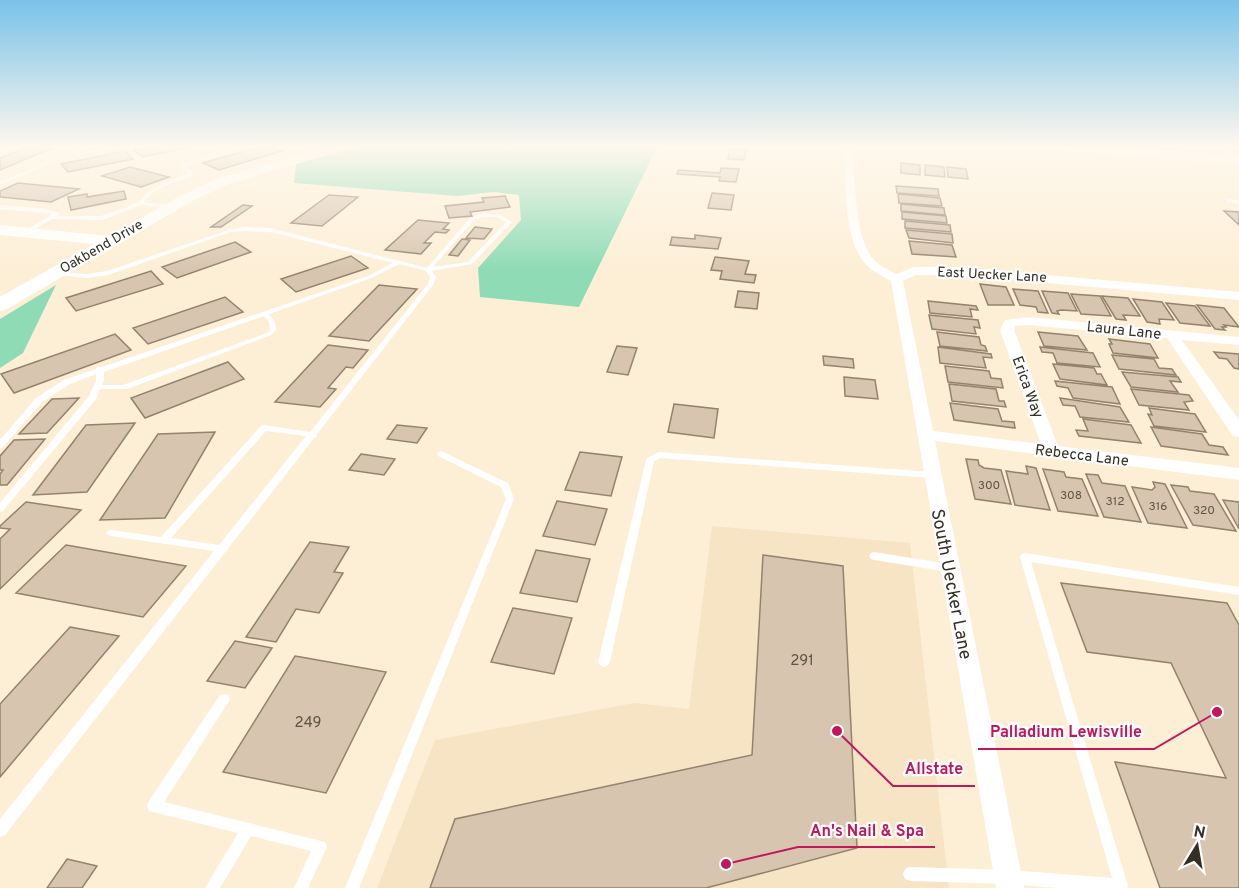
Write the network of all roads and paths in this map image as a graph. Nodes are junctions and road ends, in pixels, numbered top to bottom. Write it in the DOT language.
graph roads {
  1 [pos="158,188"];
  2 [pos="208,188"];
  3 [pos="852,188"];
  4 [pos="1228,201"];
  5 [pos="141,202"];
  6 [pos="1239,202"];
  7 [pos="0,207"];
  8 [pos="169,207"];
  9 [pos="54,218"];
  10 [pos="0,231"];
  11 [pos="25,233"];
  12 [pos="108,242"];
  13 [pos="397,262"];
  14 [pos="428,270"];
  15 [pos="54,273"];
  16 [pos="897,279"];
  17 [pos="1239,296"];
  18 [pos="0,305"];
  19 [pos="265,313"];
  20 [pos="1010,323"];
  21 [pos="1172,335"];
  22 [pos="1239,342"];
  23 [pos="100,369"];
  24 [pos="98,387"];
  25 [pos="1239,432"];
  26 [pos="314,435"];
  27 [pos="925,435"];
  28 [pos="0,445"];
  29 [pos="1052,451"];
  30 [pos="441,454"];
  31 [pos="1239,474"];
  32 [pos="932,476"];
  33 [pos="0,509"];
  34 [pos="111,532"];
  35 [pos="164,540"];
  36 [pos="222,549"];
  37 [pos="874,556"];
  38 [pos="949,568"];
  39 [pos="1239,591"];
  40 [pos="604,662"];
  41 [pos="224,699"];
  42 [pos="248,829"];
  43 [pos="0,830"];
  44 [pos="910,874"];
  45 [pos="1009,883"];
  46 [pos="212,888"];
  47 [pos="301,888"];
  48 [pos="352,888"];
  1 -- 5 [label="lane"];
  2 -- 8 [label="street, Oakbend Drive"];
  3 -- 16 [label="street"];
  4 -- 6 [label="lane"];
  5 -- 8 [label="lane"];
  5 -- 9 [label="lane"];
  7 -- 9 [label="lane"];
  8 -- 12 [label="street, Oakbend Drive"];
  9 -- 11 [label="lane"];
  10 -- 11 [label="street"];
  11 -- 12 [label="street"];
  12 -- 15 [label="street, Oakbend Drive"];
  13 -- 14 [label="lane"];
  13 -- 15 [label="lane"];
  13 -- 19 [label="lane"];
  14 -- 14 [label="lane"];
  14 -- 26 [label="lane"];
  15 -- 18 [label="street, Oakbend Drive"];
  16 -- 17 [label="street, East Uecker Lane"];
  16 -- 27 [label="street, South Uecker Lane"];
  19 -- 23 [label="lane"];
  19 -- 24 [label="lane"];
  20 -- 21 [label="street, Laura Lane"];
  20 -- 29 [label="street, Erica Way"];
  21 -- 22 [label="street, Laura Lane"];
  21 -- 25 [label="street"];
  23 -- 24 [label="lane"];
  23 -- 28 [label="lane"];
  24 -- 33 [label="lane"];
  26 -- 35 [label="lane"];
  26 -- 36 [label="lane"];
  27 -- 29 [label="street, Rebecca Lane"];
  27 -- 32 [label="street, South Uecker Lane"];
  29 -- 31 [label="street, Rebecca Lane"];
  30 -- 48 [label="lane"];
  32 -- 38 [label="street, South Uecker Lane"];
  32 -- 40 [label="lane"];
  34 -- 35 [label="lane"];
  35 -- 36 [label="lane"];
  36 -- 43 [label="lane"];
  37 -- 38 [label="lane"];
  38 -- 45 [label="street, South Uecker Lane"];
  39 -- 45 [label="lane"];
  41 -- 42 [label="lane"];
  42 -- 46 [label="lane"];
  42 -- 47 [label="lane"];
  44 -- 45 [label="lane"];
}
